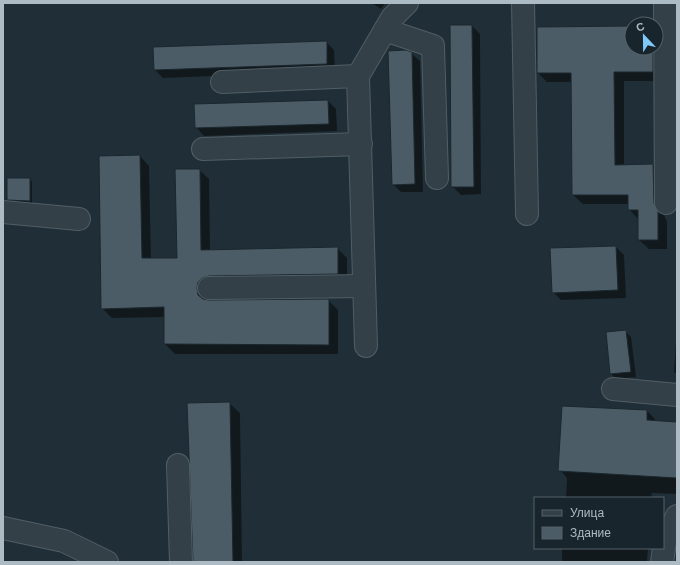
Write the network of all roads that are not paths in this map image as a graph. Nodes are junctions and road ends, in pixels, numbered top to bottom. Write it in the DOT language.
graph roads {
  1 [pos="407,3"];
  2 [pos="523,3"];
  3 [pos="665,3"];
  4 [pos="385,30"];
  5 [pos="358,76"];
  6 [pos="222,82"];
  7 [pos="361,144"];
  8 [pos="203,150"];
  9 [pos="436,178"];
  10 [pos="666,203"];
  11 [pos="3,212"];
  12 [pos="526,214"];
  13 [pos="79,219"];
  14 [pos="364,286"];
  15 [pos="209,288"];
  16 [pos="366,346"];
  17 [pos="613,389"];
  18 [pos="677,395"];
  19 [pos="178,465"];
  20 [pos="677,516"];
  21 [pos="3,528"];
  22 [pos="664,549"];
  23 [pos="664,549"];
  24 [pos="107,562"];
  25 [pos="181,562"];
  26 [pos="662,562"];
  1 -- 4 [label="lane"];
  2 -- 12 [label="lane"];
  3 -- 10 [label="lane"];
  4 -- 5 [label="lane"];
  4 -- 9 [label="lane"];
  5 -- 6 [label="lane"];
  5 -- 7 [label="lane"];
  7 -- 8 [label="lane"];
  7 -- 14 [label="lane"];
  11 -- 13 [label="lane"];
  14 -- 15 [label="lane"];
  14 -- 16 [label="lane"];
  17 -- 18 [label="lane"];
  19 -- 25 [label="lane"];
  20 -- 22 [label="lane"];
  21 -- 24 [label="lane"];
  23 -- 26 [label="lane"];
}
